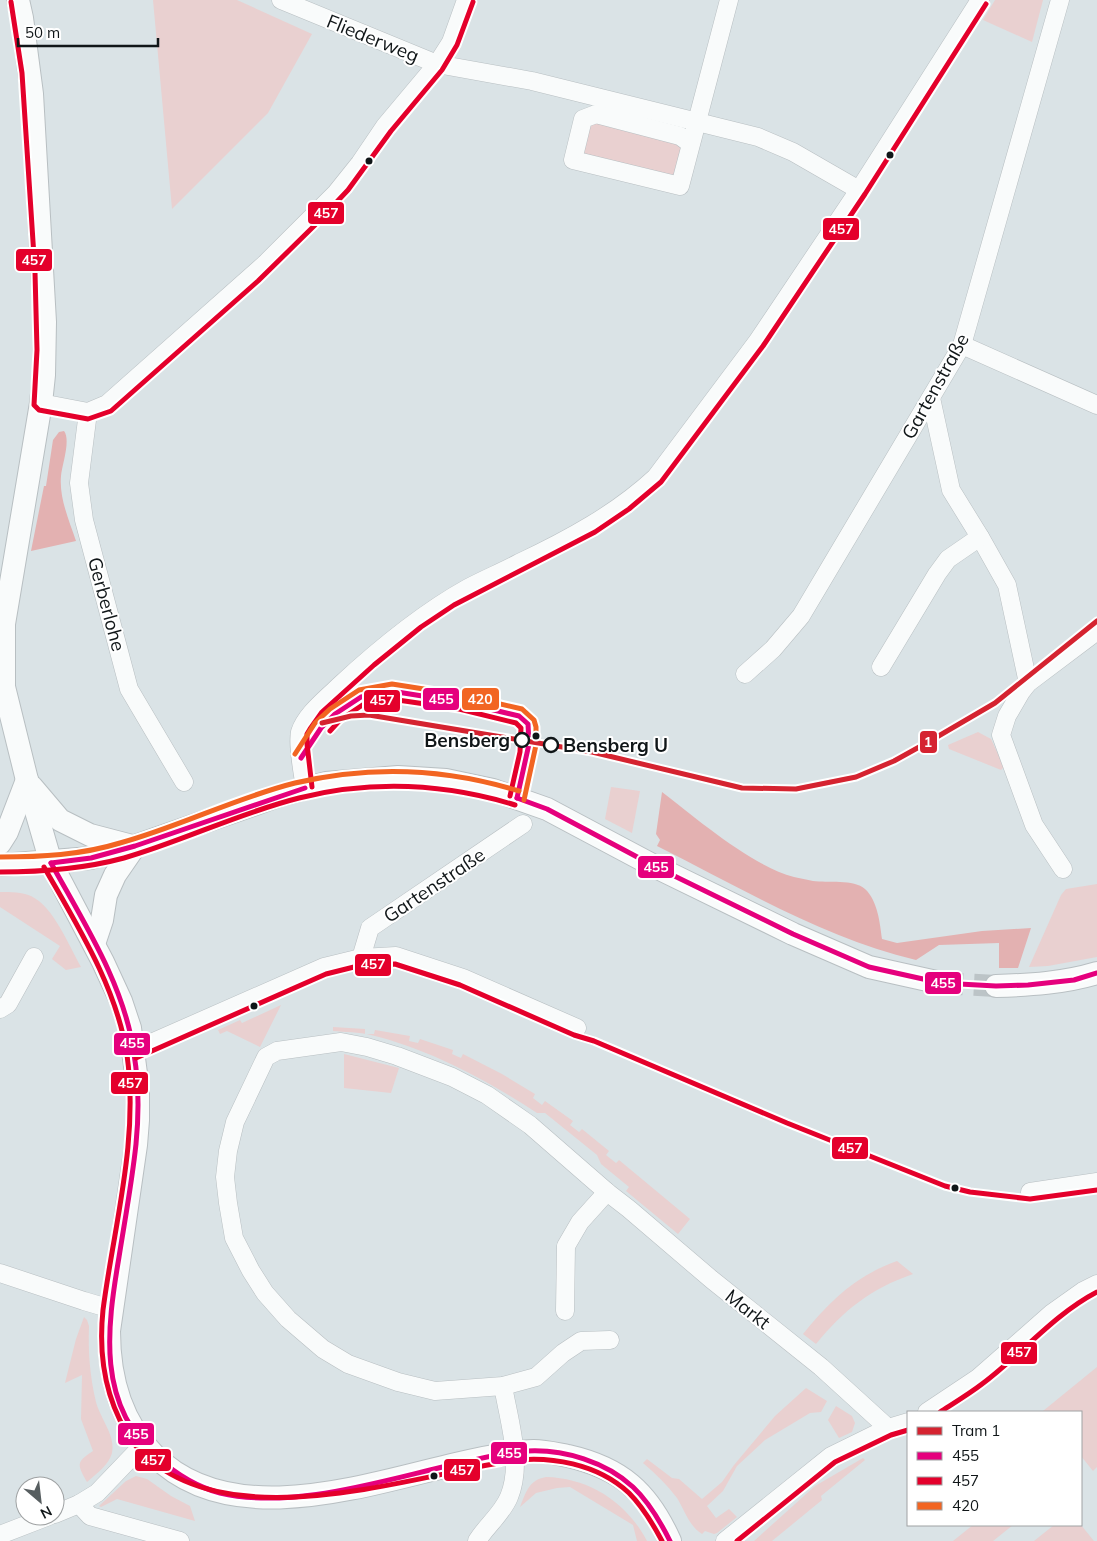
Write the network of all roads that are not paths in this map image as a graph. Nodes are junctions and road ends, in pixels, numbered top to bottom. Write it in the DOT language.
graph roads {
  1 [pos="18,0"];
  2 [pos="281,0"];
  3 [pos="466,0"];
  4 [pos="729,0"];
  5 [pos="980,0"];
  6 [pos="1060,0"];
  7 [pos="437,64"];
  8 [pos="698,122"];
  9 [pos="690,144"];
  10 [pos="859,190"];
  11 [pos="962,345"];
  12 [pos="931,398"];
  13 [pos="41,403"];
  14 [pos="1097,405"];
  15 [pos="88,412"];
  16 [pos="980,537"];
  17 [pos="1097,631"];
  18 [pos="881,667"];
  19 [pos="745,674"];
  20 [pos="1028,683"];
  21 [pos="27,780"];
  22 [pos="184,782"];
  23 [pos="305,788"];
  24 [pos="523,824"];
  25 [pos="0,843"];
  26 [pos="135,846"];
  27 [pos="51,862"];
  28 [pos="0,865"];
  29 [pos="1063,869"];
  30 [pos="94,944"];
  31 [pos="34,957"];
  32 [pos="361,958"];
  33 [pos="1097,973"];
  34 [pos="941,983"];
  35 [pos="996,986"];
  36 [pos="0,1009"];
  37 [pos="577,1028"];
  38 [pos="133,1051"];
  39 [pos="1097,1182"];
  40 [pos="607,1192"];
  41 [pos="1030,1192"];
  42 [pos="0,1273"];
  43 [pos="1097,1284"];
  44 [pos="111,1308"];
  45 [pos="565,1311"];
  46 [pos="610,1340"];
  47 [pos="503,1386"];
  48 [pos="929,1411"];
  49 [pos="907,1422"];
  50 [pos="888,1428"];
  51 [pos="143,1445"];
  52 [pos="515,1453"];
  53 [pos="80,1504"];
  54 [pos="65,1510"];
  55 [pos="24,1526"];
  56 [pos="0,1535"];
  57 [pos="180,1541"];
  58 [pos="477,1541"];
  59 [pos="670,1541"];
  60 [pos="725,1541"];
  1 -- 13 [label="main road"];
  2 -- 7 [label="street, Fliederweg"];
  3 -- 7 [label="street"];
  4 -- 8 [label="street"];
  5 -- 10 [label="street"];
  6 -- 11 [label="street, Gartenstraße"];
  7 -- 8 [label="street, Fliederweg"];
  7 -- 15 [label="street"];
  8 -- 9 [label="street"];
  8 -- 10 [label="street, Fliederweg"];
  9 -- 9 [label="street"];
  10 -- 23 [label="street"];
  11 -- 12 [label="street, Gartenstraße"];
  11 -- 14 [label="street"];
  12 -- 16 [label="street"];
  12 -- 19 [label="street, Gartenstraße"];
  13 -- 15 [label="street"];
  13 -- 21 [label="main road"];
  15 -- 22 [label="street, Gerberlohe"];
  16 -- 18 [label="street"];
  16 -- 20 [label="street"];
  17 -- 20 [label="street"];
  20 -- 29 [label="street"];
  21 -- 25 [label="main road"];
  21 -- 26 [label="main road"];
  21 -- 27 [label="main road"];
  23 -- 26 [label="main road"];
  23 -- 34 [label="main road"];
  24 -- 32 [label="street, Gartenstraße"];
  26 -- 27 [label="main road"];
  26 -- 30 [label="main road"];
  27 -- 28 [label="main road"];
  27 -- 30 [label="main road"];
  30 -- 38 [label="main road"];
  31 -- 36 [label="street"];
  32 -- 37 [label="street"];
  32 -- 38 [label="street"];
  33 -- 35 [label="main road"];
  38 -- 44 [label="main road"];
  39 -- 41 [label="street"];
  40 -- 45 [label="street"];
  40 -- 47 [label="street, Markt"];
  40 -- 50 [label="street, Markt"];
  42 -- 44 [label="street"];
  43 -- 48 [label="street"];
  44 -- 51 [label="main road"];
  46 -- 47 [label="street"];
  47 -- 52 [label="street"];
  49 -- 50 [label="street"];
  50 -- 60 [label="street"];
  51 -- 52 [label="main road"];
  51 -- 53 [label="street"];
  52 -- 58 [label="street"];
  52 -- 59 [label="main road"];
  53 -- 54 [label="street"];
  53 -- 57 [label="street"];
  55 -- 56 [label="street"];
}
